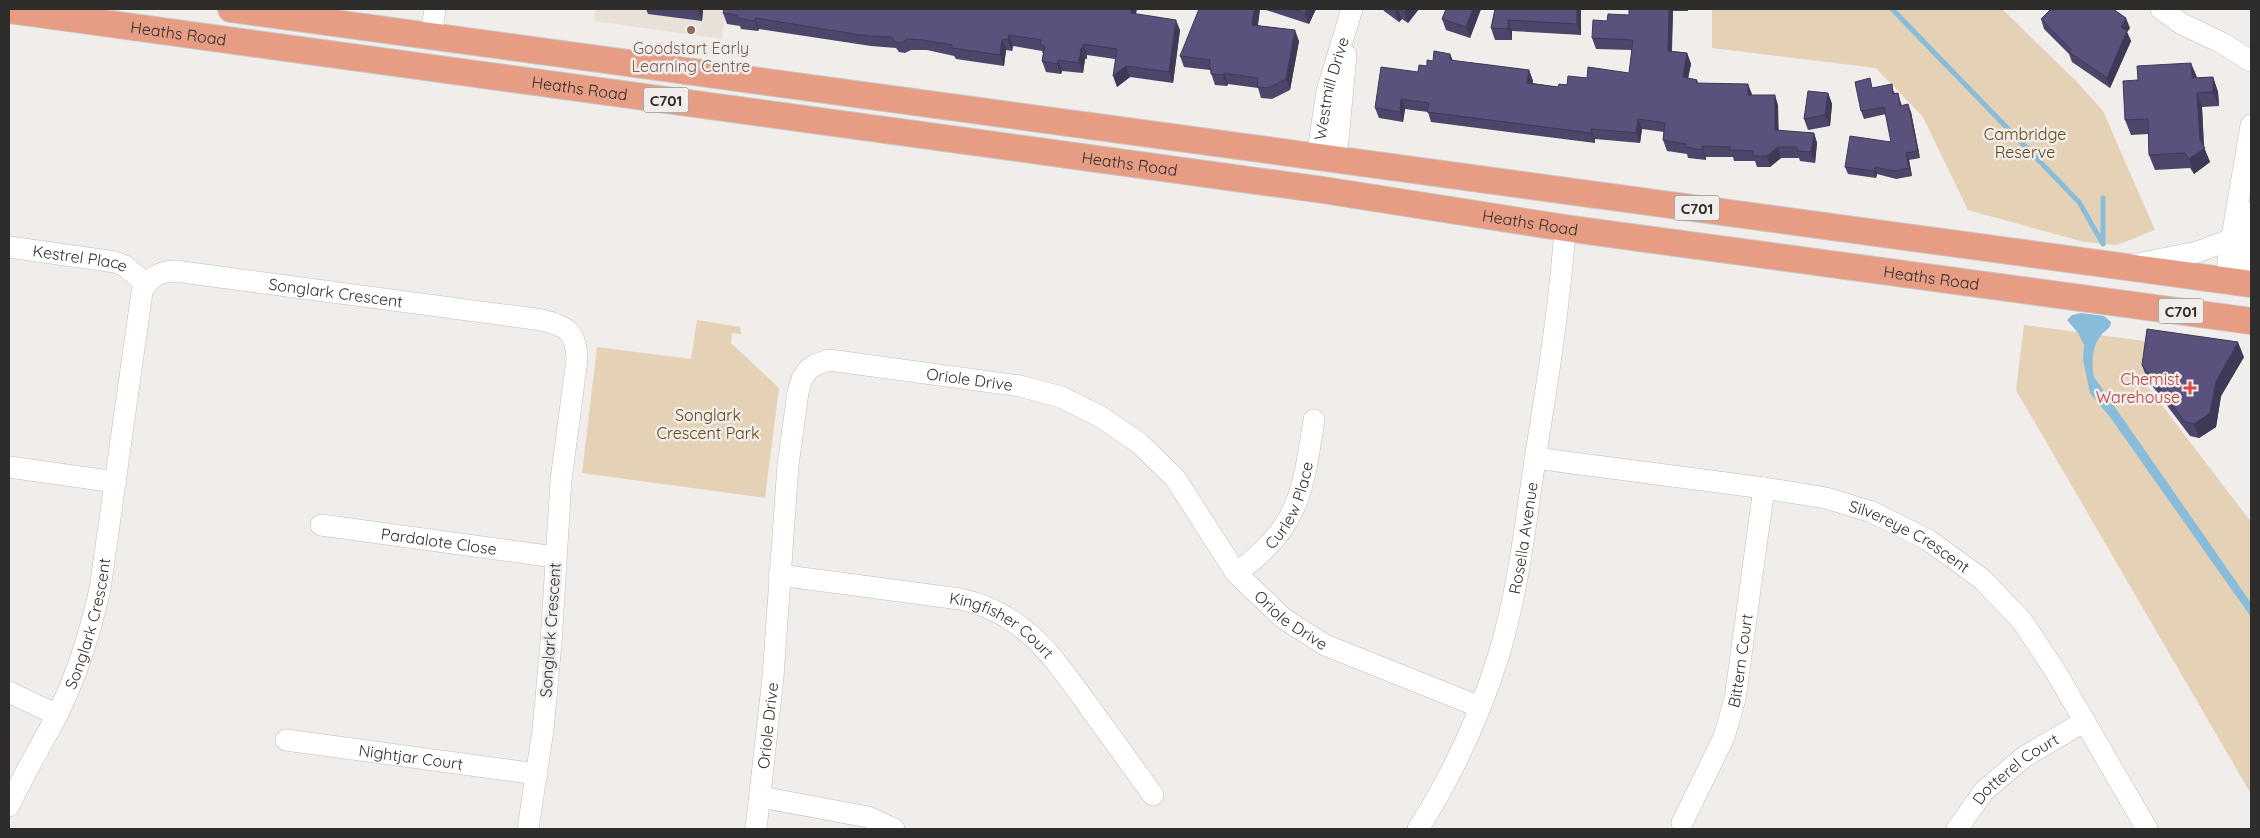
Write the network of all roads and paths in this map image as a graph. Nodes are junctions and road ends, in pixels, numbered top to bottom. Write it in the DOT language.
graph roads {
  1 [pos="231,9"];
  2 [pos="435,9"];
  3 [pos="2161,9"];
  4 [pos="9,10"];
  5 [pos="1350,14"];
  6 [pos="432,36"];
  7 [pos="2222,43"];
  8 [pos="2251,50"];
  9 [pos="2251,61"];
  10 [pos="422,66"];
  11 [pos="2251,126"];
  12 [pos="1326,159"];
  13 [pos="1324,190"];
  14 [pos="1569,192"];
  15 [pos="2251,213"];
  16 [pos="1565,228"];
  17 [pos="2232,239"];
  18 [pos="9,247"];
  19 [pos="2127,265"];
  20 [pos="2244,283"];
  21 [pos="146,284"];
  22 [pos="2245,320"];
  23 [pos="1314,420"];
  24 [pos="1535,458"];
  25 [pos="9,467"];
  26 [pos="116,482"];
  27 [pos="1764,488"];
  28 [pos="322,525"];
  29 [pos="556,557"];
  30 [pos="1236,573"];
  31 [pos="779,575"];
  32 [pos="9,692"];
  33 [pos="1480,708"];
  34 [pos="57,715"];
  35 [pos="2085,721"];
  36 [pos="286,740"];
  37 [pos="537,774"];
  38 [pos="1153,795"];
  39 [pos="761,797"];
  40 [pos="9,806"];
  41 [pos="1682,823"];
  42 [pos="528,829"];
  43 [pos="756,829"];
  44 [pos="894,829"];
  45 [pos="1418,829"];
  46 [pos="1957,829"];
  47 [pos="2147,829"];
  1 -- 6 [label="main road, Heaths Road / C701"];
  2 -- 6 [label="street"];
  3 -- 7 [label="street"];
  4 -- 10 [label="main road, Heaths Road / C701"];
  5 -- 12 [label="street, Westmill Drive"];
  6 -- 10 [label="main road"];
  6 -- 12 [label="main road, Heaths Road / C701"];
  7 -- 8 [label="street"];
  7 -- 9 [label="street"];
  10 -- 13 [label="main road, Heaths Road / C701"];
  11 -- 17 [label="street"];
  12 -- 13 [label="main road"];
  12 -- 14 [label="main road, Heaths Road / C701"];
  13 -- 16 [label="main road, Heaths Road / C701"];
  14 -- 16 [label="main road"];
  14 -- 19 [label="main road, Heaths Road / C701"];
  15 -- 20 [label="street"];
  16 -- 22 [label="main road, Heaths Road / C701"];
  16 -- 24 [label="street, Rosella Avenue"];
  17 -- 19 [label="street"];
  17 -- 20 [label="street"];
  18 -- 21 [label="street, Kestrel Place"];
  19 -- 20 [label="main road, Heaths Road / C701"];
  20 -- 22 [label="main road"];
  21 -- 26 [label="street, Songlark Crescent"];
  21 -- 29 [label="street, Songlark Crescent"];
  23 -- 30 [label="street, Curlew Place"];
  24 -- 27 [label="street, Silvereye Crescent"];
  24 -- 33 [label="street, Rosella Avenue"];
  25 -- 26 [label="street"];
  26 -- 34 [label="street, Songlark Crescent"];
  27 -- 35 [label="street, Silvereye Crescent"];
  27 -- 41 [label="street, Bittern Court"];
  28 -- 29 [label="street, Pardalote Close"];
  29 -- 37 [label="street, Songlark Crescent"];
  30 -- 31 [label="street, Oriole Drive"];
  30 -- 33 [label="street, Oriole Drive"];
  31 -- 38 [label="street, Kingfisher Court"];
  31 -- 39 [label="street, Oriole Drive"];
  32 -- 34 [label="street"];
  33 -- 45 [label="street, Rosella Avenue"];
  34 -- 40 [label="street, Songlark Crescent"];
  35 -- 46 [label="street, Dotterel Court"];
  35 -- 47 [label="street, Silvereye Crescent"];
  36 -- 37 [label="street, Nightjar Court"];
  37 -- 42 [label="street, Songlark Crescent"];
  39 -- 43 [label="street, Oriole Drive"];
  39 -- 44 [label="street"];
}
